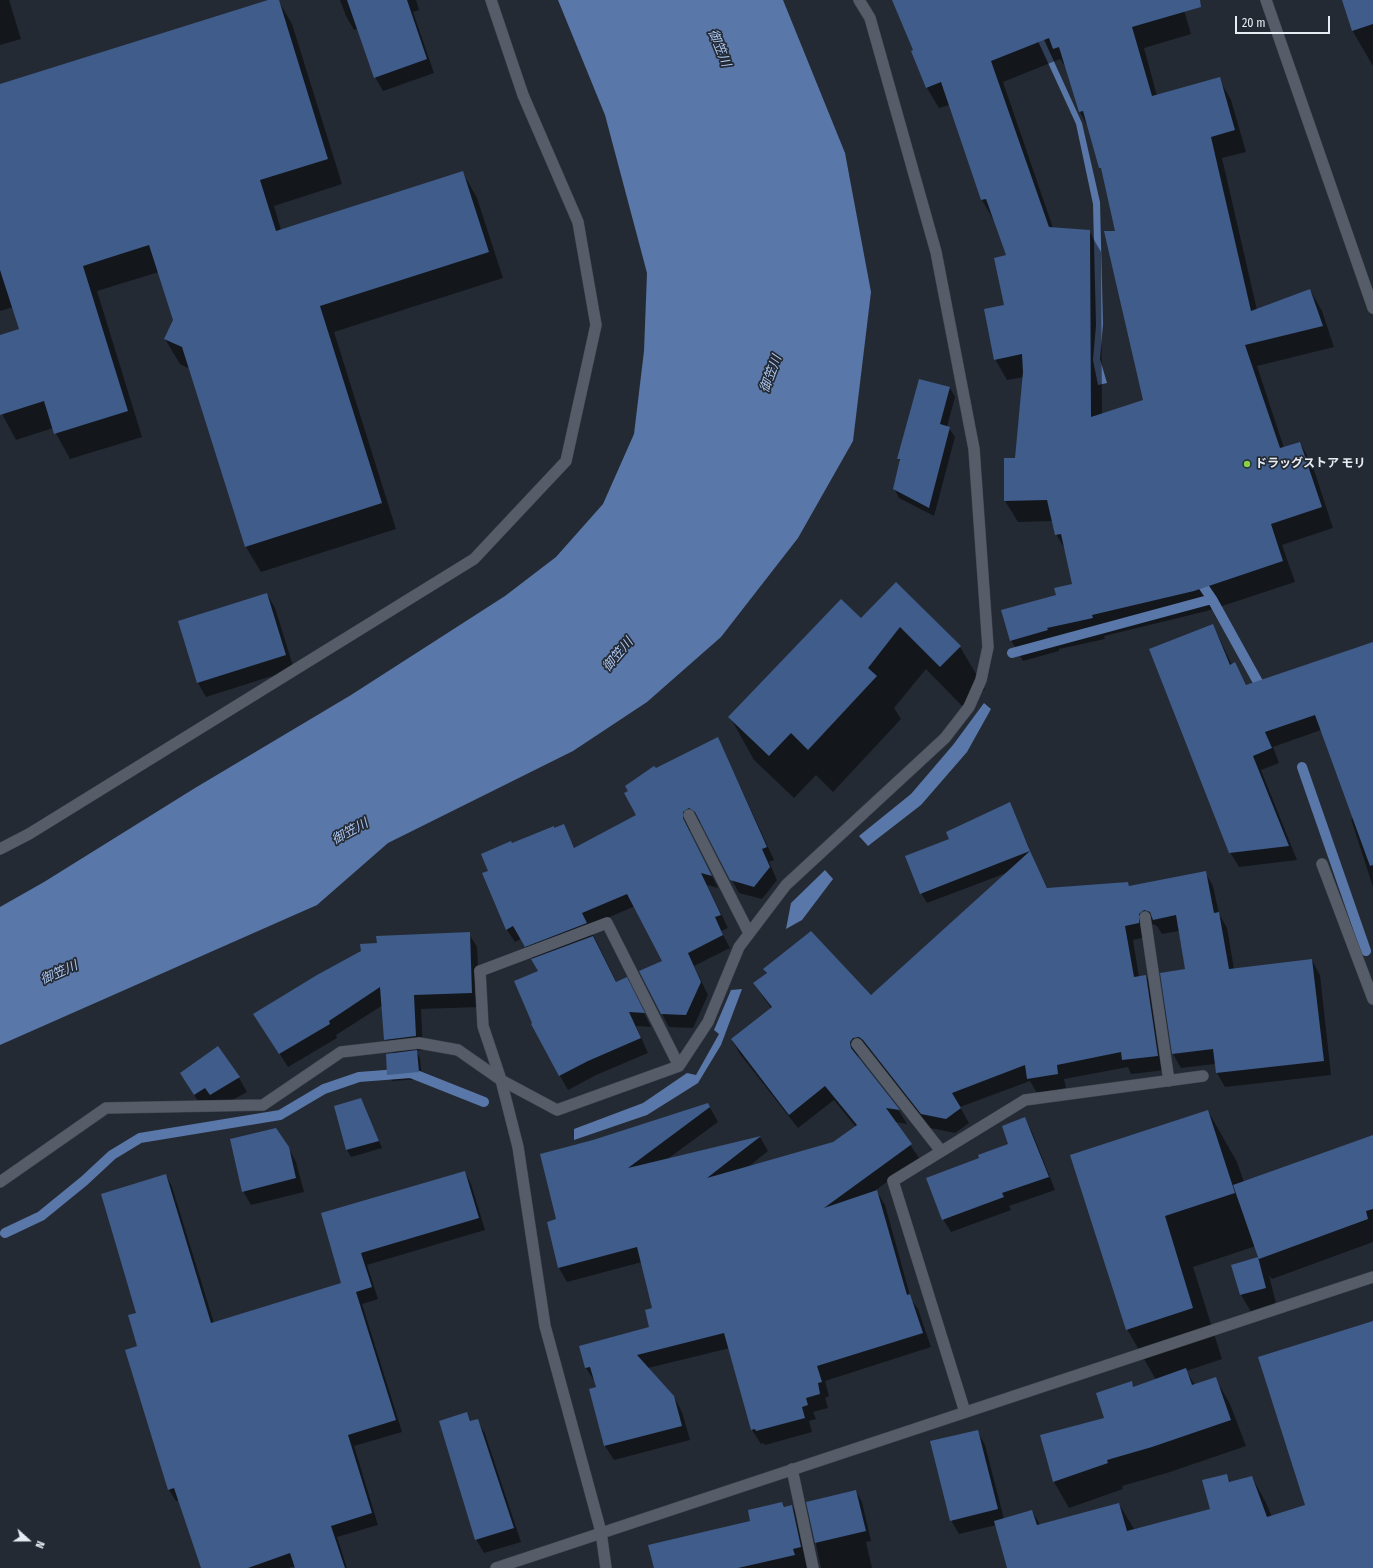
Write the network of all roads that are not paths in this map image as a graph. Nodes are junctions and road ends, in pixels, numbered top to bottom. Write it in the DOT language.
graph roads {
  1 [pos="491,0"];
  2 [pos="859,0"];
  3 [pos="1266,0"];
  4 [pos="1373,308"];
  5 [pos="689,815"];
  6 [pos="0,849"];
  7 [pos="1322,864"];
  8 [pos="1145,917"];
  9 [pos="749,933"];
  10 [pos="1373,999"];
  11 [pos="857,1044"];
  12 [pos="679,1066"];
  13 [pos="1203,1076"];
  14 [pos="501,1080"];
  15 [pos="1169,1081"];
  16 [pos="941,1151"];
  17 [pos="0,1182"];
  18 [pos="1373,1277"];
  19 [pos="965,1412"];
  20 [pos="792,1469"];
  21 [pos="601,1532"];
  22 [pos="496,1568"];
  23 [pos="606,1568"];
  24 [pos="813,1568"];
  1 -- 6 [label="street"];
  2 -- 9 [label="street"];
  3 -- 4 [label="street"];
  5 -- 9 [label="street"];
  7 -- 10 [label="street"];
  8 -- 15 [label="street"];
  9 -- 12 [label="street"];
  11 -- 16 [label="street"];
  12 -- 14 [label="street"];
  12 -- 14 [label="street"];
  13 -- 15 [label="street"];
  14 -- 17 [label="street"];
  14 -- 21 [label="street"];
  15 -- 16 [label="street"];
  16 -- 19 [label="street"];
  18 -- 19 [label="street"];
  19 -- 20 [label="street"];
  20 -- 21 [label="street"];
  20 -- 24 [label="street"];
  21 -- 22 [label="street"];
  21 -- 23 [label="street"];
}
